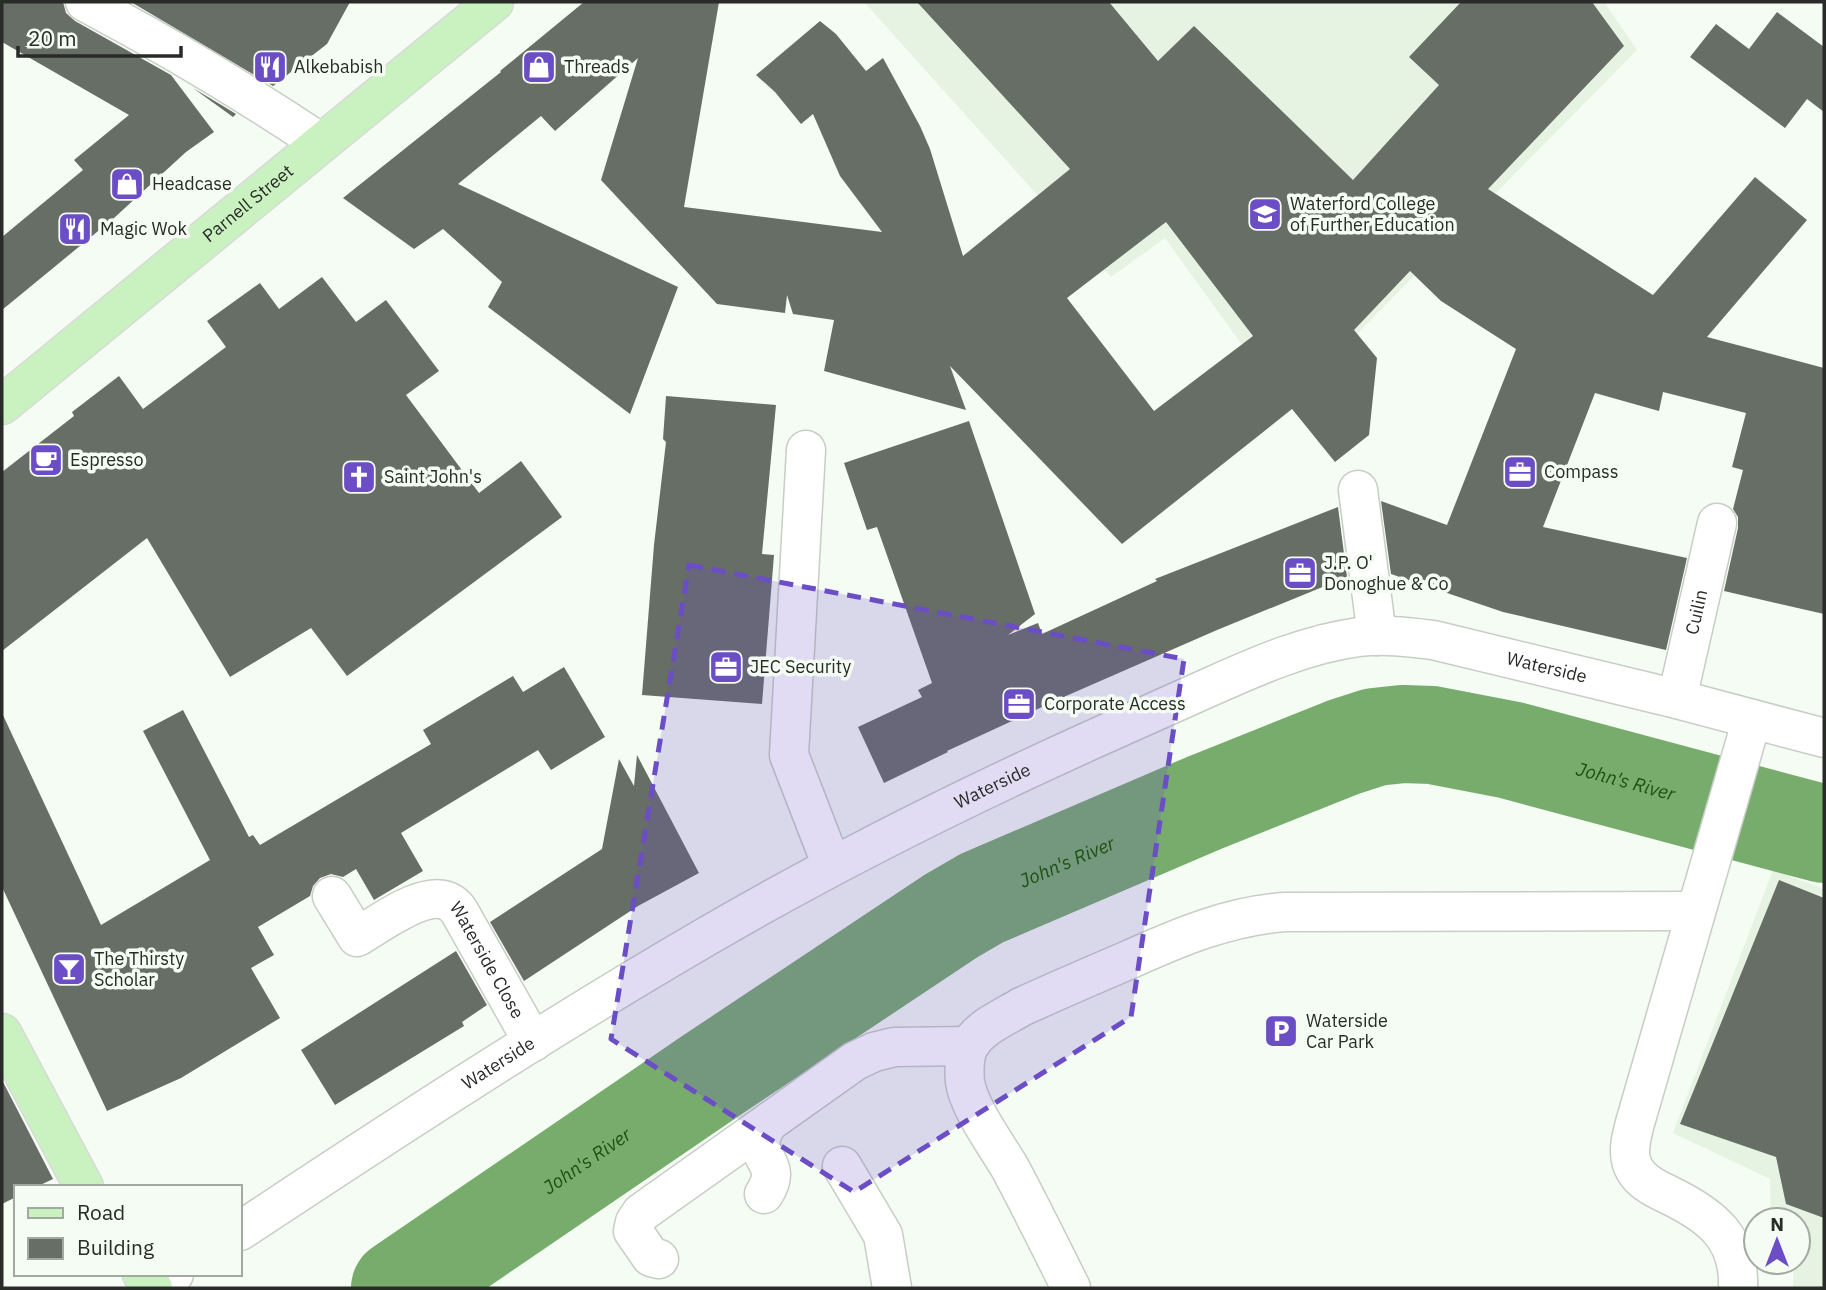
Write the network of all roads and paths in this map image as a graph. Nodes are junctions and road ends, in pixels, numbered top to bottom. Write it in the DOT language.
graph roads {
  1 [pos="85,2"];
  2 [pos="494,2"];
  3 [pos="321,143"];
  4 [pos="2,405"];
  5 [pos="807,450"];
  6 [pos="1358,490"];
  7 [pos="1717,523"];
  8 [pos="1377,636"];
  9 [pos="1677,699"];
  10 [pos="1752,719"];
  11 [pos="1824,738"];
  12 [pos="832,866"];
  13 [pos="332,897"];
  14 [pos="1695,911"];
  15 [pos="2,1033"];
  16 [pos="533,1042"];
  17 [pos="969,1046"];
  18 [pos="767,1125"];
  19 [pos="842,1166"];
  20 [pos="83,1185"];
  21 [pos="764,1194"];
  22 [pos="242,1230"];
  23 [pos="659,1259"];
  24 [pos="892,1288"];
  25 [pos="1071,1288"];
  26 [pos="1738,1288"];
  1 -- 3 [label="street"];
  2 -- 3 [label="main road, Parnell Street"];
  3 -- 4 [label="main road, Parnell Street"];
  5 -- 12 [label="street"];
  6 -- 8 [label="street"];
  7 -- 9 [label="street, Cuilin"];
  8 -- 9 [label="street, Waterside"];
  8 -- 12 [label="street, Waterside"];
  9 -- 10 [label="street, Waterside"];
  10 -- 11 [label="street, Waterside"];
  10 -- 14 [label="street"];
  12 -- 16 [label="street, Waterside"];
  13 -- 16 [label="street, Waterside Close"];
  14 -- 17 [label="street"];
  14 -- 26 [label="street"];
  15 -- 20 [label="main road"];
  16 -- 22 [label="street, Waterside"];
  17 -- 18 [label="street"];
  17 -- 25 [label="street"];
  18 -- 21 [label="street"];
  18 -- 23 [label="street"];
  19 -- 24 [label="street"];
}
